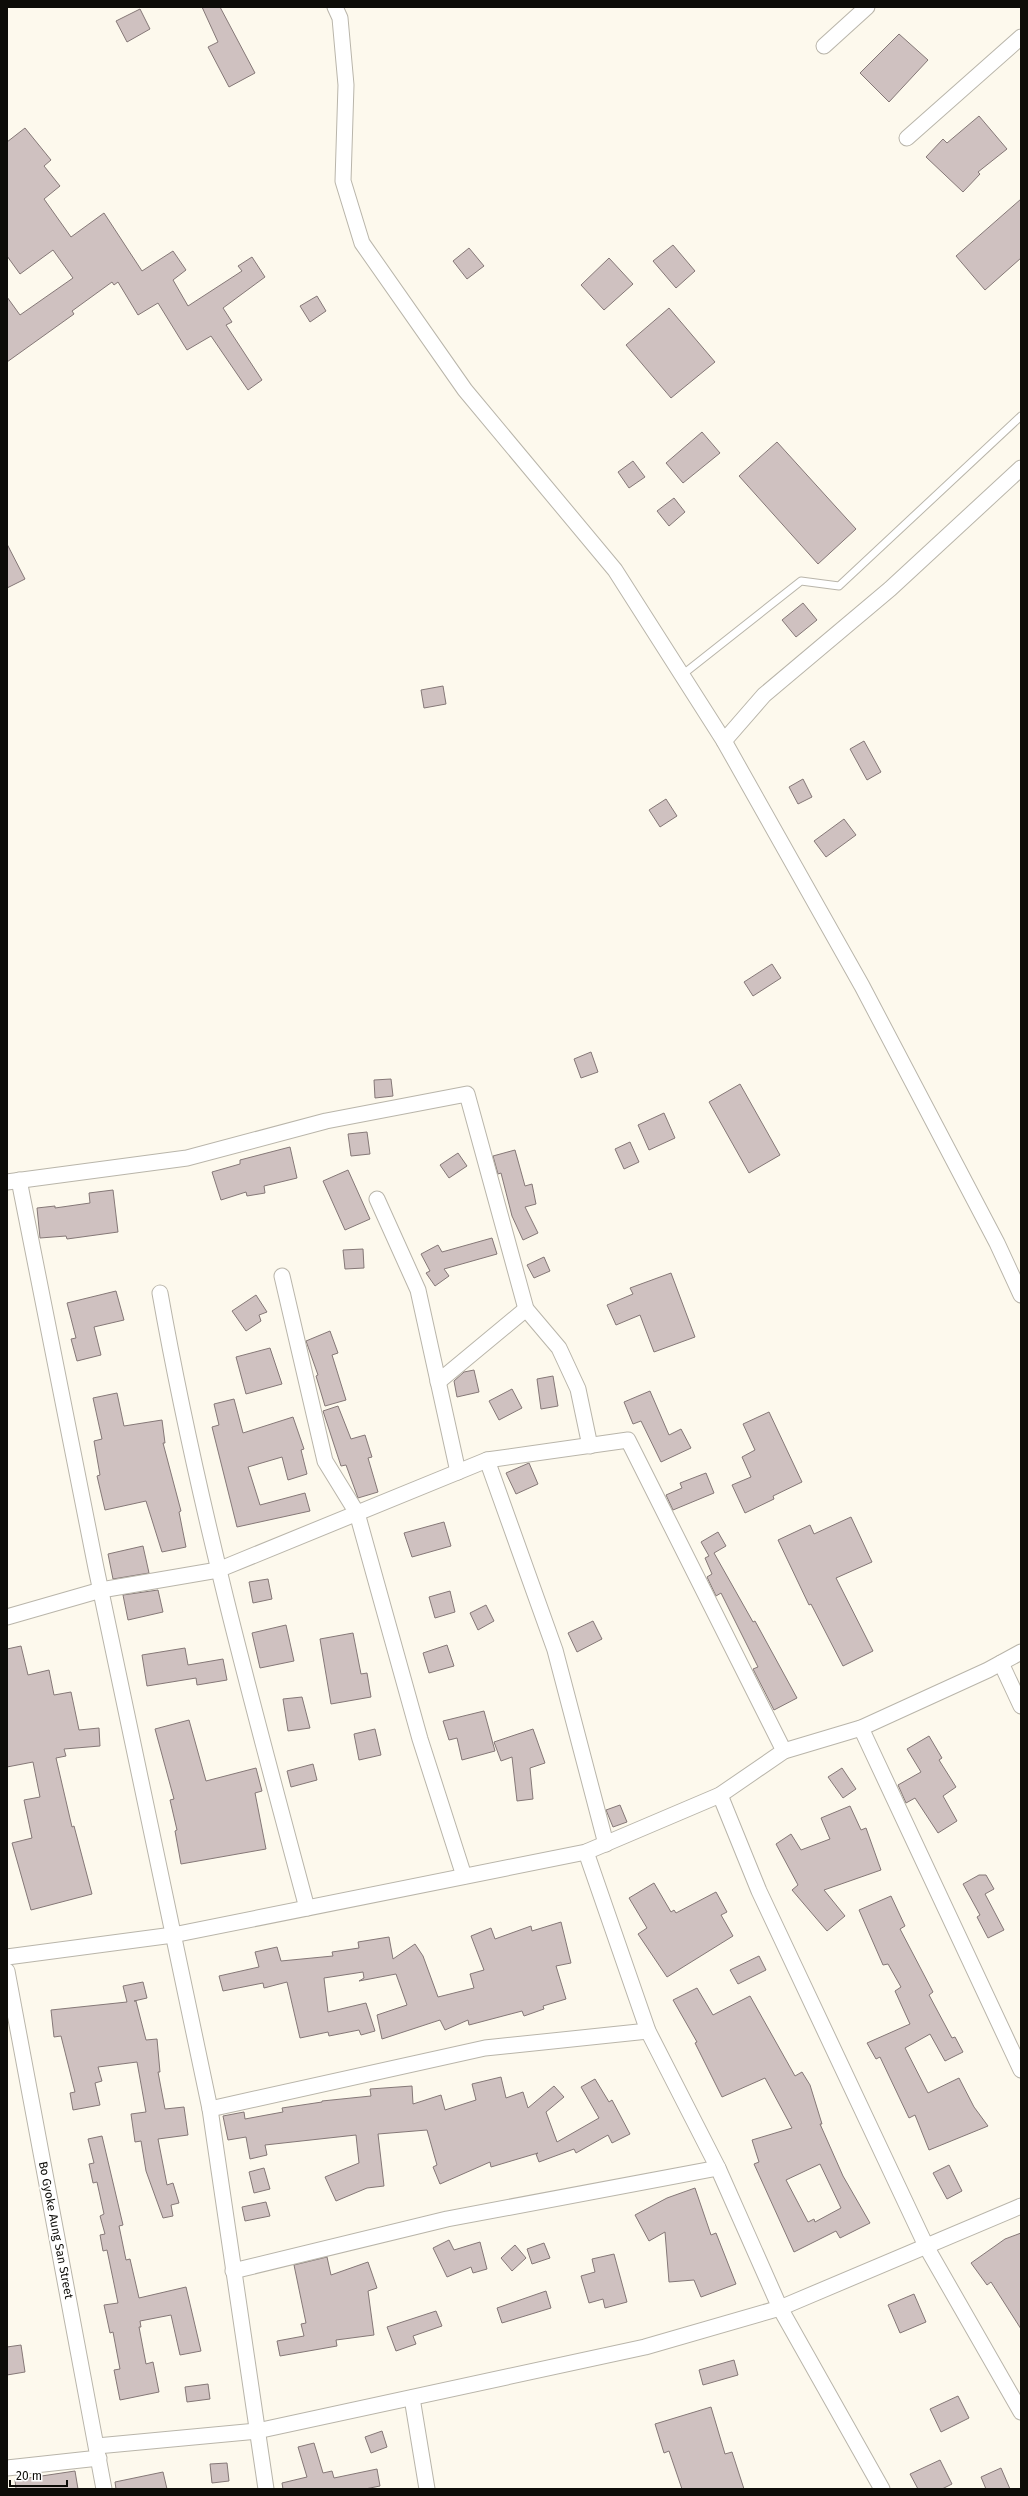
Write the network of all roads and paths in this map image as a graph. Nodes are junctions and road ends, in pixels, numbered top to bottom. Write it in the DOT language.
graph roads {
  1 [pos="335,7"];
  2 [pos="868,7"];
  3 [pos="1021,37"];
  4 [pos="824,46"];
  5 [pos="907,138"];
  6 [pos="1021,416"];
  7 [pos="1021,468"];
  8 [pos="682,675"];
  9 [pos="724,741"];
  10 [pos="13,1181"];
  11 [pos="377,1199"];
  12 [pos="282,1276"];
  13 [pos="160,1293"];
  14 [pos="1021,1295"];
  15 [pos="526,1309"];
  16 [pos="438,1382"];
  17 [pos="590,1446"];
  18 [pos="487,1460"];
  19 [pos="458,1472"];
  20 [pos="358,1513"];
  21 [pos="218,1570"];
  22 [pos="101,1590"];
  23 [pos="7,1617"];
  24 [pos="1021,1652"];
  25 [pos="1001,1663"];
  26 [pos="1021,1706"];
  27 [pos="861,1728"];
  28 [pos="784,1751"];
  29 [pos="720,1795"];
  30 [pos="606,1844"];
  31 [pos="586,1852"];
  32 [pos="464,1876"];
  33 [pos="307,1908"];
  34 [pos="173,1935"];
  35 [pos="7,1957"];
  36 [pos="7,1971"];
  37 [pos="648,2031"];
  38 [pos="1021,2070"];
  39 [pos="210,2109"];
  40 [pos="718,2168"];
  41 [pos="1021,2206"];
  42 [pos="927,2248"];
  43 [pos="233,2271"];
  44 [pos="780,2308"];
  45 [pos="412,2398"];
  46 [pos="1021,2412"];
  47 [pos="257,2431"];
  48 [pos="98,2452"];
  49 [pos="7,2468"];
  50 [pos="104,2489"];
  51 [pos="266,2489"];
  52 [pos="427,2489"];
  53 [pos="882,2489"];
  1 -- 8 [label="street"];
  2 -- 4 [label="street"];
  3 -- 5 [label="street"];
  6 -- 8 [label="lane"];
  7 -- 9 [label="street"];
  8 -- 9 [label="street"];
  9 -- 14 [label="street"];
  10 -- 15 [label="street"];
  10 -- 22 [label="street"];
  11 -- 16 [label="street"];
  12 -- 20 [label="street"];
  13 -- 21 [label="street"];
  15 -- 16 [label="street"];
  15 -- 17 [label="street"];
  16 -- 19 [label="street"];
  17 -- 18 [label="street"];
  17 -- 28 [label="street"];
  18 -- 19 [label="street"];
  18 -- 30 [label="street"];
  19 -- 20 [label="street"];
  20 -- 21 [label="street"];
  20 -- 32 [label="street"];
  21 -- 22 [label="street"];
  21 -- 33 [label="street"];
  22 -- 23 [label="street"];
  22 -- 34 [label="street"];
  24 -- 25 [label="street"];
  25 -- 26 [label="street"];
  25 -- 27 [label="street"];
  27 -- 28 [label="street"];
  27 -- 38 [label="street"];
  28 -- 29 [label="street"];
  29 -- 30 [label="street"];
  29 -- 42 [label="street"];
  30 -- 31 [label="street"];
  31 -- 32 [label="street"];
  31 -- 37 [label="street"];
  32 -- 33 [label="street"];
  33 -- 34 [label="street"];
  34 -- 35 [label="street"];
  34 -- 39 [label="street"];
  36 -- 48 [label="street, Bo Gyoke Aung San Street"];
  37 -- 39 [label="street"];
  37 -- 40 [label="street"];
  39 -- 43 [label="street"];
  40 -- 43 [label="street"];
  40 -- 44 [label="street"];
  41 -- 42 [label="street"];
  42 -- 44 [label="street"];
  42 -- 46 [label="street"];
  43 -- 47 [label="street"];
  44 -- 45 [label="street"];
  44 -- 53 [label="street"];
  45 -- 47 [label="street"];
  45 -- 52 [label="street"];
  47 -- 48 [label="street"];
  47 -- 51 [label="street"];
  48 -- 49 [label="street"];
  48 -- 50 [label="street, Bo Gyoke Aung San Street"];
}
